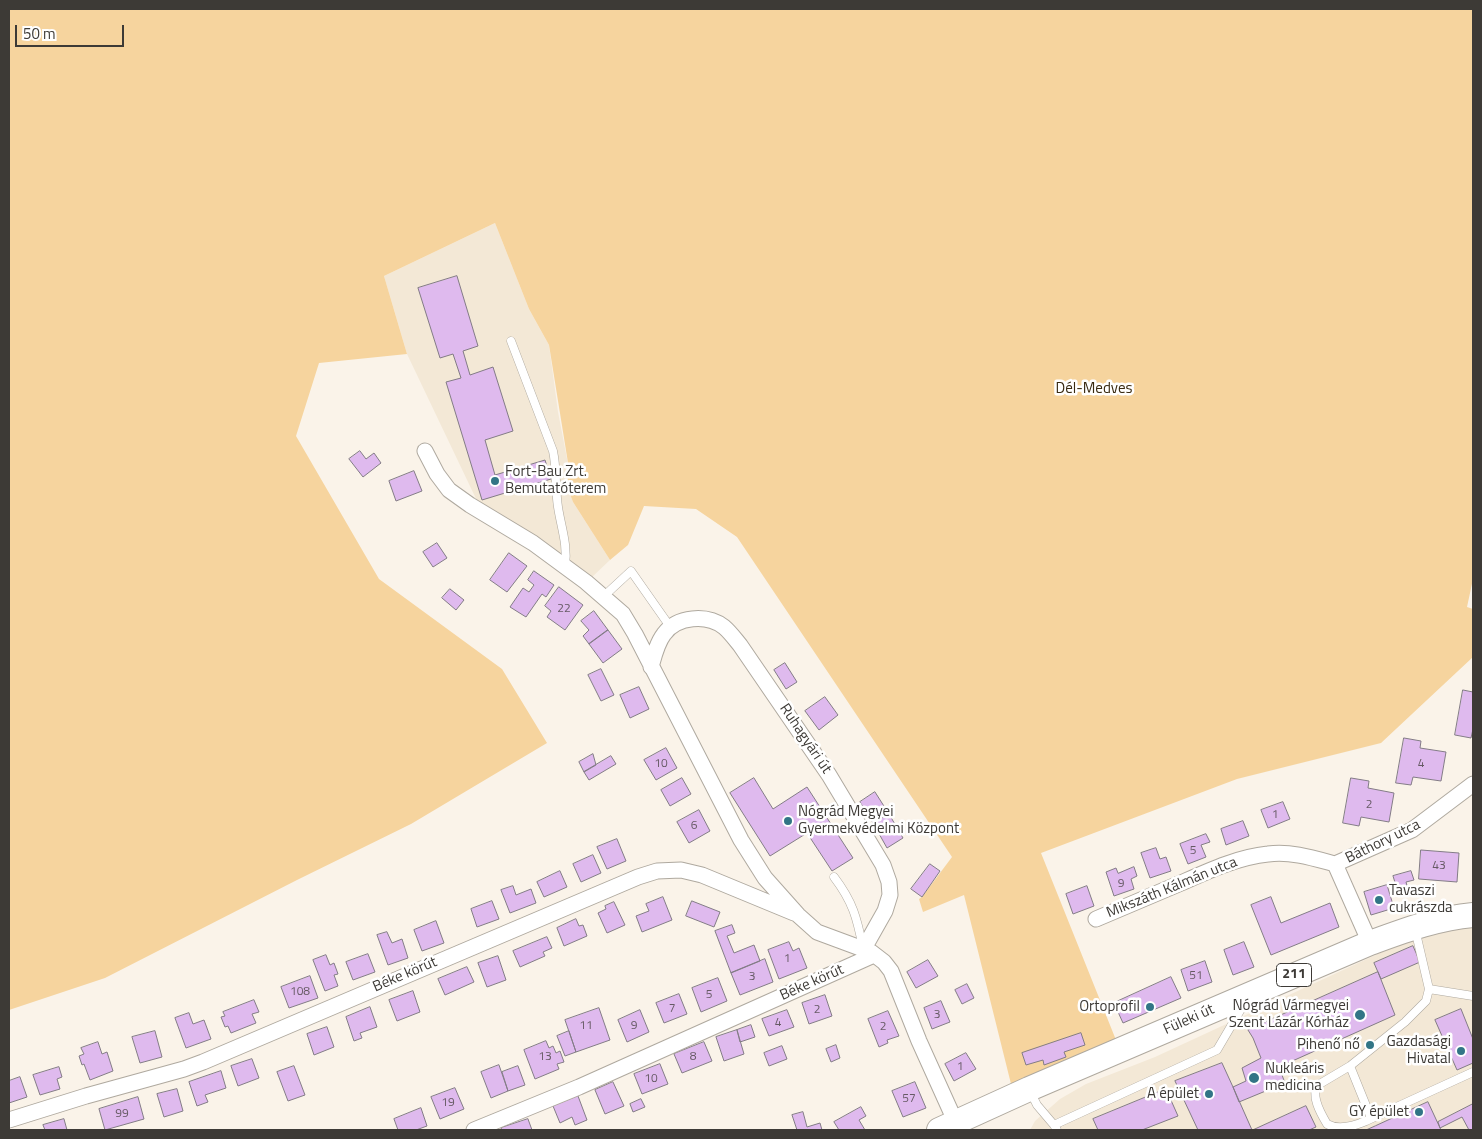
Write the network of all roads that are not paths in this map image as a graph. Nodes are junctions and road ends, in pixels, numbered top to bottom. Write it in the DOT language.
graph roads {
  1 [pos="512,341"];
  2 [pos="425,451"];
  3 [pos="565,566"];
  4 [pos="604,596"];
  5 [pos="671,628"];
  6 [pos="651,667"];
  7 [pos="1473,784"];
  8 [pos="1336,864"];
  9 [pos="834,877"];
  10 [pos="798,915"];
  11 [pos="1473,915"];
  12 [pos="1096,919"];
  13 [pos="1414,927"];
  14 [pos="1370,943"];
  15 [pos="868,952"];
  16 [pos="1429,989"];
  17 [pos="1248,994"];
  18 [pos="1473,996"];
  19 [pos="1350,1066"];
  20 [pos="1473,1072"];
  21 [pos="1029,1089"];
  22 [pos="1371,1118"];
  23 [pos="9,1120"];
  24 [pos="947,1126"];
  25 [pos="1056,1128"];
  26 [pos="474,1130"];
  1 -- 3 [label="lane"];
  2 -- 3 [label="street"];
  3 -- 4 [label="street"];
  4 -- 5 [label="lane"];
  4 -- 6 [label="street"];
  5 -- 6 [label="street"];
  5 -- 15 [label="street, Ruhagyári út"];
  6 -- 10 [label="street"];
  7 -- 8 [label="street, Báthory utca"];
  8 -- 12 [label="street, Mikszáth Kálmán utca"];
  8 -- 14 [label="street, Báthory utca"];
  9 -- 15 [label="lane"];
  10 -- 15 [label="street"];
  10 -- 23 [label="street, Béke körút"];
  11 -- 13 [label="main road, Füleki út / 211"];
  13 -- 14 [label="main road, Füleki út / 211"];
  13 -- 16 [label="lane"];
  14 -- 17 [label="main road, Füleki út / 211"];
  15 -- 24 [label="street"];
  15 -- 26 [label="street, Béke körút"];
  16 -- 18 [label="lane"];
  16 -- 19 [label="lane"];
  17 -- 21 [label="main road, Füleki út / 211"];
  17 -- 25 [label="lane"];
  19 -- 22 [label="lane"];
  19 -- 22 [label="lane"];
  20 -- 22 [label="lane"];
  21 -- 24 [label="main road, Füleki út / 211"];
  21 -- 25 [label="lane"];
}
